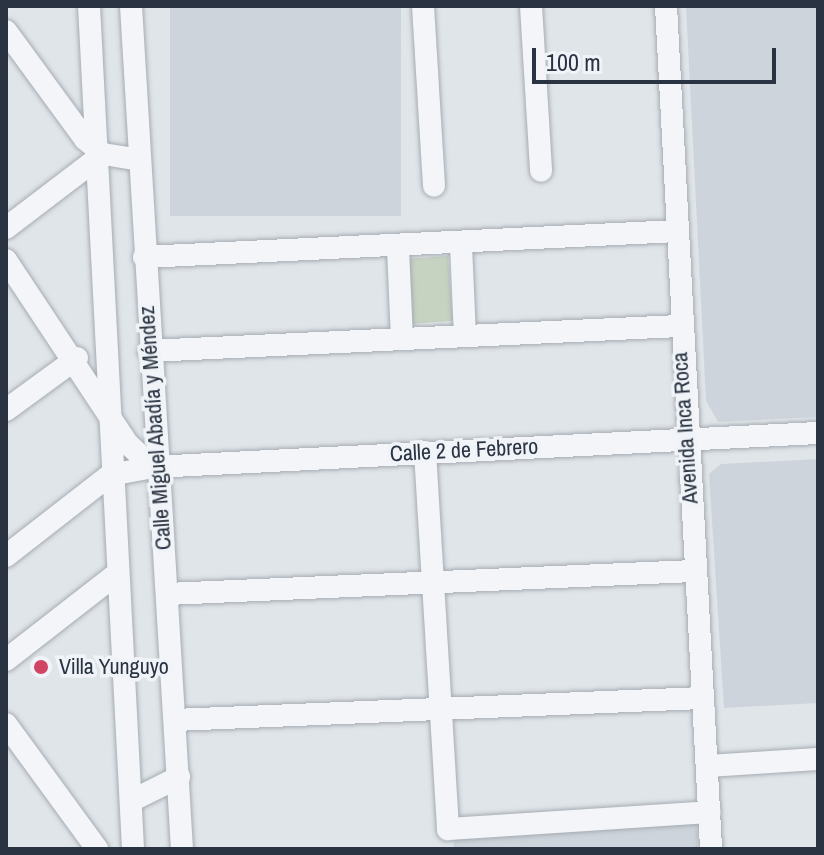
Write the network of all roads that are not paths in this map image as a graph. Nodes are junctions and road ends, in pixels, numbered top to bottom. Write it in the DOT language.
graph roads {
  1 [pos="89,6"];
  2 [pos="131,6"];
  3 [pos="423,6"];
  4 [pos="531,6"];
  5 [pos="666,6"];
  6 [pos="6,31"];
  7 [pos="99,155"];
  8 [pos="139,160"];
  9 [pos="541,171"];
  10 [pos="434,186"];
  11 [pos="6,228"];
  12 [pos="678,231"];
  13 [pos="461,245"];
  14 [pos="398,248"];
  15 [pos="144,257"];
  16 [pos="6,260"];
  17 [pos="679,326"];
  18 [pos="465,336"];
  19 [pos="402,339"];
  20 [pos="149,351"];
  21 [pos="77,358"];
  22 [pos="6,410"];
  23 [pos="113,422"];
  24 [pos="818,433"];
  25 [pos="686,438"];
  26 [pos="425,452"];
  27 [pos="153,467"];
  28 [pos="110,475"];
  29 [pos="6,556"];
  30 [pos="694,571"];
  31 [pos="115,575"];
  32 [pos="433,581"];
  33 [pos="167,594"];
  34 [pos="6,660"];
  35 [pos="703,698"];
  36 [pos="438,708"];
  37 [pos="175,720"];
  38 [pos="6,724"];
  39 [pos="818,759"];
  40 [pos="707,766"];
  41 [pos="179,777"];
  42 [pos="131,801"];
  43 [pos="709,812"];
  44 [pos="97,849"];
  45 [pos="133,849"];
  46 [pos="182,849"];
  47 [pos="711,849"];
  1 -- 7 [label="street, Calle Miguel Abadía y Méndez"];
  2 -- 8 [label="street, Calle Miguel Abadía y Méndez"];
  3 -- 10 [label="street"];
  4 -- 9 [label="street"];
  5 -- 12 [label="street, Avenida Inca Roca"];
  6 -- 7 [label="street"];
  7 -- 8 [label="street"];
  7 -- 11 [label="street"];
  7 -- 23 [label="street, Calle Miguel Abadía y Méndez"];
  8 -- 15 [label="street, Calle Miguel Abadía y Méndez"];
  12 -- 13 [label="street"];
  12 -- 17 [label="street, Avenida Inca Roca"];
  13 -- 14 [label="street"];
  13 -- 18 [label="street"];
  14 -- 15 [label="street"];
  14 -- 19 [label="street"];
  15 -- 20 [label="street, Calle Miguel Abadía y Méndez"];
  16 -- 21 [label="street"];
  17 -- 18 [label="street"];
  17 -- 25 [label="street, Avenida Inca Roca"];
  18 -- 19 [label="street"];
  19 -- 20 [label="street"];
  20 -- 27 [label="street, Calle Miguel Abadía y Méndez"];
  21 -- 22 [label="street"];
  21 -- 23 [label="street"];
  23 -- 27 [label="street"];
  23 -- 28 [label="street, Calle Miguel Abadía y Méndez"];
  24 -- 25 [label="street, Calle 2 de Febrero"];
  25 -- 26 [label="street, Calle 2 de Febrero"];
  25 -- 30 [label="street, Avenida Inca Roca"];
  26 -- 27 [label="street, Calle 2 de Febrero"];
  26 -- 32 [label="street"];
  27 -- 28 [label="street, Calle 2 de Febrero"];
  27 -- 33 [label="street, Calle Miguel Abadía y Méndez"];
  28 -- 29 [label="street"];
  28 -- 31 [label="street, Calle Miguel Abadía y Méndez"];
  30 -- 32 [label="street"];
  30 -- 35 [label="street, Avenida Inca Roca"];
  31 -- 34 [label="street"];
  31 -- 42 [label="street, Calle Miguel Abadía y Méndez"];
  32 -- 33 [label="street"];
  32 -- 36 [label="street"];
  33 -- 37 [label="street, Calle Miguel Abadía y Méndez"];
  35 -- 36 [label="street"];
  35 -- 40 [label="street, Avenida Inca Roca"];
  36 -- 37 [label="street"];
  36 -- 43 [label="street"];
  37 -- 41 [label="street, Calle Miguel Abadía y Méndez"];
  38 -- 44 [label="street"];
  39 -- 40 [label="street"];
  40 -- 43 [label="street, Avenida Inca Roca"];
  41 -- 42 [label="street"];
  41 -- 46 [label="street, Calle Miguel Abadía y Méndez"];
  42 -- 45 [label="street, Calle Miguel Abadía y Méndez"];
  43 -- 47 [label="street, Avenida Inca Roca"];
}
